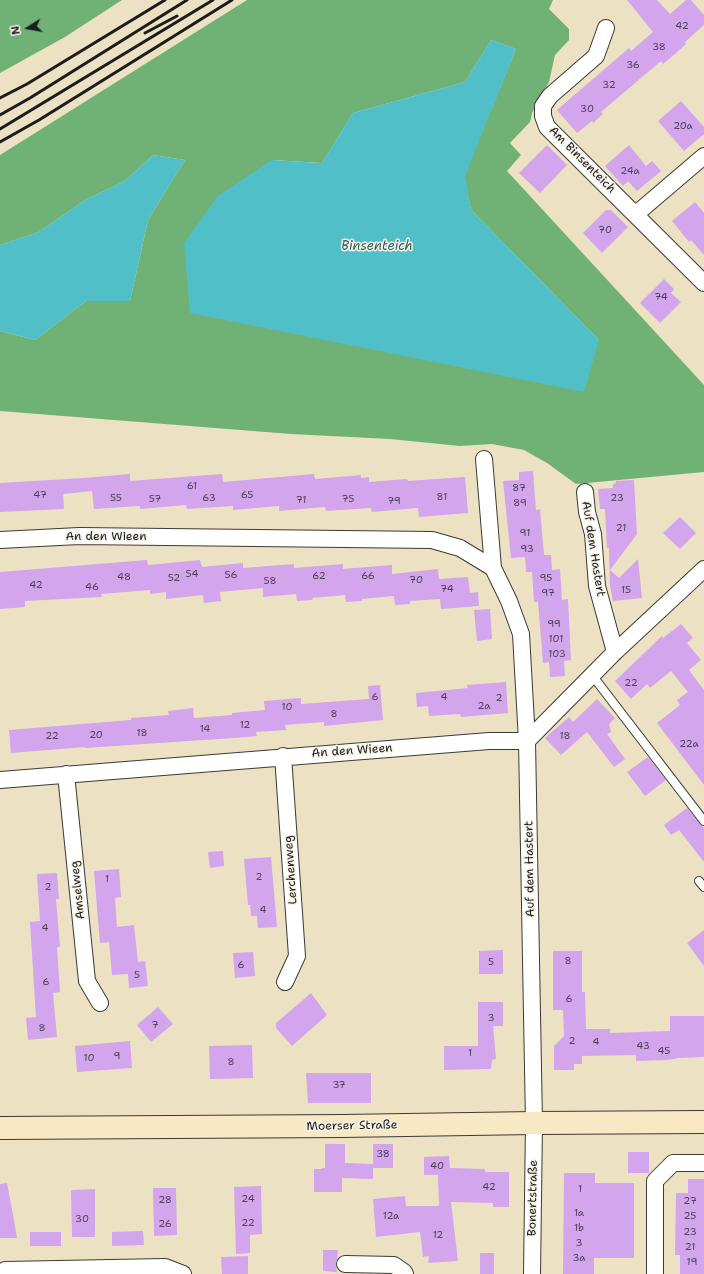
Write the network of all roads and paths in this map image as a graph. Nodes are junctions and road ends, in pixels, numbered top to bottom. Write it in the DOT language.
graph roads {
  1 [pos="606,28"];
  2 [pos="704,156"];
  3 [pos="636,214"];
  4 [pos="704,282"];
  5 [pos="484,459"];
  6 [pos="585,492"];
  7 [pos="0,540"];
  8 [pos="493,568"];
  9 [pos="704,569"];
  10 [pos="615,652"];
  11 [pos="592,675"];
  12 [pos="527,740"];
  13 [pos="283,756"];
  14 [pos="66,774"];
  15 [pos="0,780"];
  16 [pos="704,821"];
  17 [pos="285,982"];
  18 [pos="100,1002"];
  19 [pos="534,1122"];
  20 [pos="704,1122"];
  21 [pos="0,1128"];
  22 [pos="704,1163"];
  23 [pos="345,1264"];
  24 [pos="6,1270"];
  25 [pos="183,1274"];
  26 [pos="405,1274"];
  27 [pos="532,1274"];
  28 [pos="655,1274"];
  1 -- 3 [label="street, Am Binsenteich"];
  2 -- 3 [label="street"];
  3 -- 4 [label="street, Am Binsenteich"];
  5 -- 8 [label="street"];
  6 -- 10 [label="street, Auf dem Hastert"];
  7 -- 8 [label="street, An den Wieen"];
  8 -- 12 [label="street"];
  9 -- 10 [label="street"];
  10 -- 11 [label="street"];
  11 -- 12 [label="street"];
  11 -- 16 [label="lane"];
  12 -- 13 [label="street, An den Wieen"];
  12 -- 19 [label="street, Auf dem Hastert"];
  13 -- 14 [label="street, An den Wieen"];
  13 -- 17 [label="street, Lerchenweg"];
  14 -- 15 [label="street, An den Wieen"];
  14 -- 18 [label="street, Amselweg"];
  19 -- 20 [label="main road, Moerser Straße"];
  19 -- 21 [label="main road, Moerser Straße"];
  19 -- 27 [label="street, Bonertstraße"];
  22 -- 28 [label="street"];
  23 -- 26 [label="street"];
  24 -- 25 [label="street"];
}
